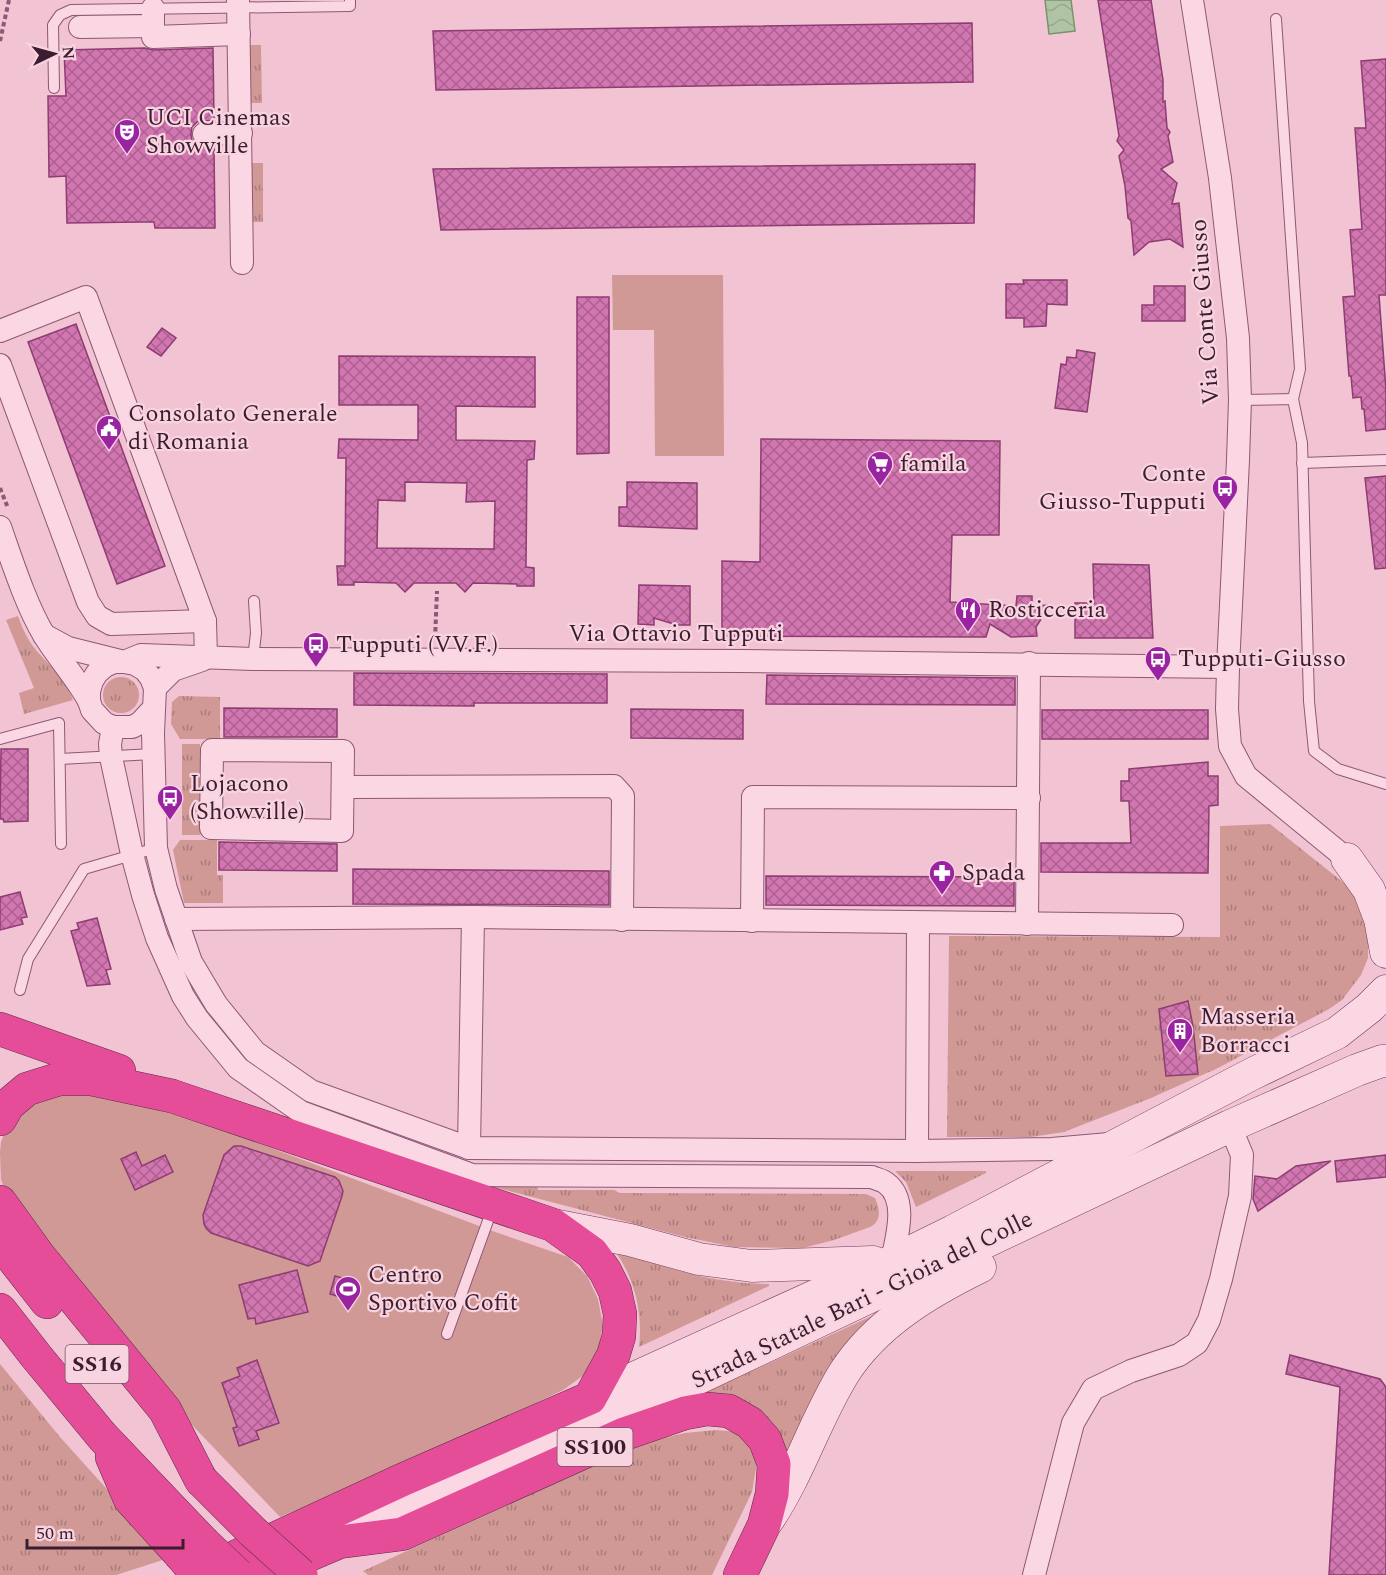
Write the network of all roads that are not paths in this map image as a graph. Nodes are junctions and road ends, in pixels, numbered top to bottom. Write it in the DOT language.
graph roads {
  1 [pos="1192,0"];
  2 [pos="337,3"];
  3 [pos="350,3"];
  4 [pos="238,4"];
  5 [pos="153,17"];
  6 [pos="1276,19"];
  7 [pos="80,27"];
  8 [pos="239,34"];
  9 [pos="54,88"];
  10 [pos="241,133"];
  11 [pos="204,134"];
  12 [pos="242,263"];
  13 [pos="0,331"];
  14 [pos="0,364"];
  15 [pos="1293,399"];
  16 [pos="1240,400"];
  17 [pos="1386,460"];
  18 [pos="1302,463"];
  19 [pos="0,527"];
  20 [pos="8,566"];
  21 [pos="254,602"];
  22 [pos="204,621"];
  23 [pos="44,635"];
  24 [pos="206,658"];
  25 [pos="253,659"];
  26 [pos="124,662"];
  27 [pos="1029,663"];
  28 [pos="1228,667"];
  29 [pos="154,699"];
  30 [pos="89,701"];
  31 [pos="113,727"];
  32 [pos="0,740"];
  33 [pos="153,754"];
  34 [pos="111,757"];
  35 [pos="60,759"];
  36 [pos="1386,784"];
  37 [pos="343,787"];
  38 [pos="1029,798"];
  39 [pos="62,844"];
  40 [pos="156,848"];
  41 [pos="132,854"];
  42 [pos="1347,859"];
  43 [pos="1386,881"];
  44 [pos="473,917"];
  45 [pos="176,918"];
  46 [pos="622,920"];
  47 [pos="752,921"];
  48 [pos="918,923"];
  49 [pos="1027,924"];
  50 [pos="1172,924"];
  51 [pos="1386,952"];
  52 [pos="191,962"];
  53 [pos="171,972"];
  54 [pos="20,990"];
  55 [pos="1386,991"];
  56 [pos="0,1029"];
  57 [pos="1386,1061"];
  58 [pos="172,1096"];
  59 [pos="0,1119"];
  60 [pos="1230,1126"];
  61 [pos="1125,1142"];
  62 [pos="469,1148"];
  63 [pos="917,1150"];
  64 [pos="1105,1184"];
  65 [pos="0,1202"];
  66 [pos="494,1206"];
  67 [pos="553,1225"];
  68 [pos="0,1242"];
  69 [pos="892,1261"];
  70 [pos="0,1310"];
  71 [pos="447,1334"];
  72 [pos="590,1398"];
  73 [pos="201,1480"];
  74 [pos="762,1528"];
  75 [pos="339,1542"];
  76 [pos="194,1561"];
  77 [pos="238,1575"];
  78 [pos="262,1575"];
  79 [pos="301,1575"];
  80 [pos="740,1575"];
  81 [pos="1034,1575"];
  1 -- 16 [label="street, Via Conte Giusso"];
  2 -- 3 [label="lane"];
  2 -- 4 [label="lane"];
  4 -- 5 [label="lane"];
  4 -- 8 [label="street"];
  5 -- 7 [label="street"];
  5 -- 8 [label="street"];
  5 -- 9 [label="lane"];
  6 -- 15 [label="lane"];
  8 -- 10 [label="street"];
  10 -- 11 [label="street"];
  10 -- 12 [label="street"];
  13 -- 22 [label="street"];
  14 -- 22 [label="street"];
  15 -- 16 [label="lane"];
  15 -- 18 [label="lane"];
  16 -- 28 [label="street, Via Conte Giusso"];
  17 -- 18 [label="lane"];
  18 -- 36 [label="lane"];
  19 -- 20 [label="street"];
  20 -- 23 [label="street"];
  21 -- 25 [label="lane"];
  22 -- 24 [label="street"];
  23 -- 26 [label="street"];
  23 -- 30 [label="street"];
  24 -- 25 [label="street, Via Ottavio Tupputi"];
  24 -- 26 [label="street, Via Ottavio Tupputi"];
  24 -- 29 [label="street"];
  25 -- 27 [label="street, Via Ottavio Tupputi"];
  26 -- 29 [label="street"];
  26 -- 30 [label="street"];
  27 -- 28 [label="street, Via Ottavio Tupputi"];
  27 -- 38 [label="street"];
  28 -- 42 [label="street, Via Conte Giusso"];
  29 -- 31 [label="street"];
  29 -- 33 [label="street"];
  30 -- 31 [label="street"];
  31 -- 34 [label="street"];
  32 -- 35 [label="lane"];
  33 -- 34 [label="lane"];
  33 -- 40 [label="street"];
  34 -- 35 [label="lane"];
  34 -- 41 [label="street"];
  35 -- 39 [label="lane"];
  37 -- 37 [label="street"];
  37 -- 46 [label="street"];
  38 -- 47 [label="street"];
  38 -- 49 [label="street"];
  40 -- 41 [label="lane"];
  40 -- 45 [label="street"];
  41 -- 53 [label="street"];
  41 -- 54 [label="lane"];
  42 -- 43 [label="main road"];
  42 -- 51 [label="main road"];
  44 -- 45 [label="street"];
  44 -- 46 [label="street"];
  44 -- 62 [label="street"];
  45 -- 52 [label="street"];
  46 -- 47 [label="street"];
  47 -- 48 [label="street"];
  48 -- 49 [label="street"];
  48 -- 63 [label="street"];
  49 -- 50 [label="street"];
  52 -- 53 [label="lane"];
  52 -- 62 [label="street"];
  53 -- 69 [label="street"];
  55 -- 61 [label="main road, Strada Statale Bari - Gioia del Colle / SS100"];
  56 -- 58 [label="highway"];
  57 -- 60 [label="main road, Strada Statale Bari - Gioia del Colle / SS100"];
  58 -- 59 [label="highway"];
  58 -- 66 [label="highway"];
  60 -- 64 [label="main road, Strada Statale Bari - Gioia del Colle / SS100"];
  60 -- 81 [label="street"];
  61 -- 63 [label="street"];
  61 -- 69 [label="main road, Strada Statale Bari - Gioia del Colle / SS100"];
  62 -- 63 [label="street"];
  64 -- 74 [label="main road"];
  64 -- 75 [label="main road, Strada Statale Bari - Gioia del Colle / SS100"];
  65 -- 73 [label="highway"];
  66 -- 67 [label="highway"];
  66 -- 71 [label="lane"];
  67 -- 69 [label="main road"];
  67 -- 72 [label="highway, SS100"];
  68 -- 73 [label="highway, SS16"];
  69 -- 72 [label="main road, Strada Statale Bari - Gioia del Colle / SS100"];
  70 -- 76 [label="highway, SS16"];
  72 -- 76 [label="highway, SS100"];
  73 -- 79 [label="highway, SS16, bridge"];
  74 -- 75 [label="highway, SS100"];
  74 -- 80 [label="highway"];
  75 -- 78 [label="highway, SS100"];
  76 -- 77 [label="highway, SS16, bridge"];
}
